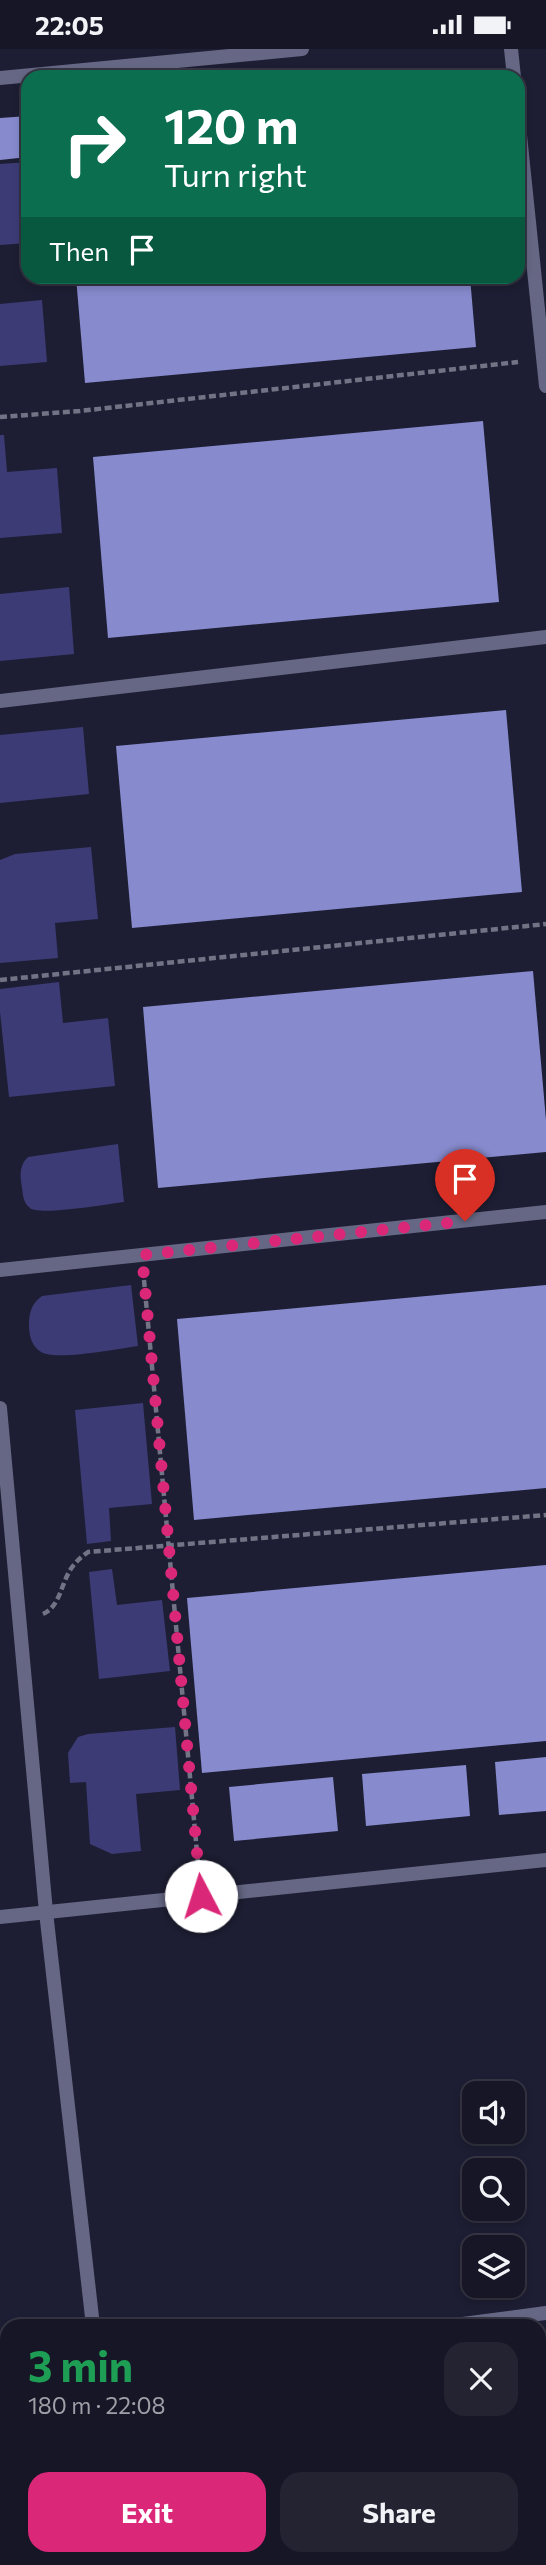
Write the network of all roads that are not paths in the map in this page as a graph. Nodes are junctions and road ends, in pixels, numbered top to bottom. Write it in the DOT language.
graph roads {
  1 [pos="302,49"];
  2 [pos="511,49"];
  3 [pos="83,70"];
  4 [pos="513,70"];
  5 [pos="21,76"];
  6 [pos="0,78"];
  7 [pos="525,183"];
  8 [pos="546,386"];
  9 [pos="546,637"];
  10 [pos="0,701"];
  11 [pos="546,1212"];
  12 [pos="0,1270"];
  13 [pos="0,1408"];
  14 [pos="546,1860"];
  15 [pos="46,1912"];
  16 [pos="0,1917"];
  17 [pos="546,2313"];
  18 [pos="92,2319"];
  19 [pos="500,2319"];
  1 -- 3 [label="lane"];
  2 -- 4 [label="lane"];
  5 -- 6 [label="lane"];
  7 -- 8 [label="lane"];
  9 -- 10 [label="lane"];
  11 -- 12 [label="lane"];
  13 -- 15 [label="lane"];
  14 -- 15 [label="lane"];
  15 -- 16 [label="lane"];
  15 -- 18 [label="lane"];
  17 -- 19 [label="lane"];
}
